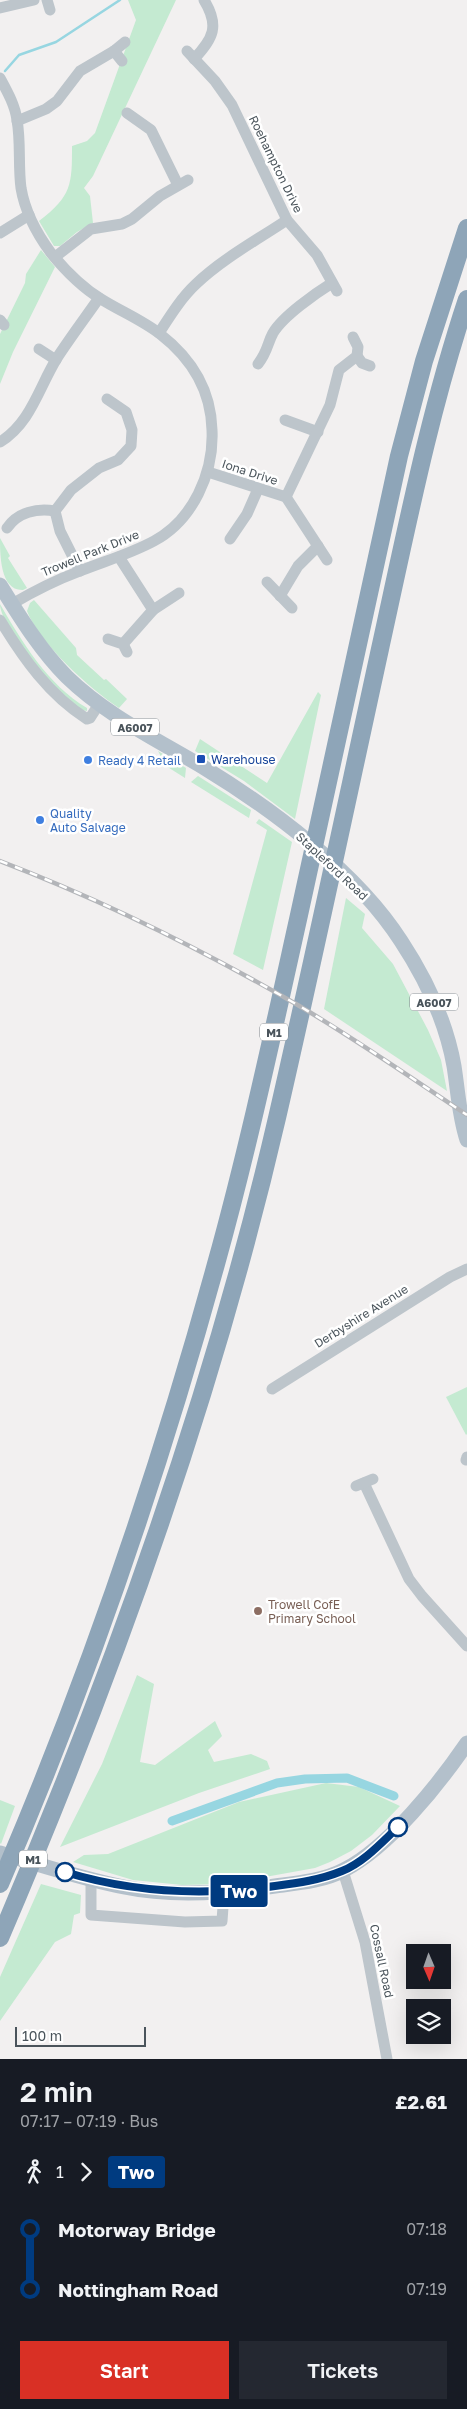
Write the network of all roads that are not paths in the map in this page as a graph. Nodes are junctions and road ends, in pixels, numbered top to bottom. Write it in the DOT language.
graph roads {
  1 [pos="34,0"];
  2 [pos="204,0"];
  3 [pos="0,8"];
  4 [pos="125,42"];
  5 [pos="114,52"];
  6 [pos="122,61"];
  7 [pos="0,78"];
  8 [pos="132,120"];
  9 [pos="17,121"];
  10 [pos="29,215"];
  11 [pos="287,220"];
  12 [pos="467,228"];
  13 [pos="0,233"];
  14 [pos="55,257"];
  15 [pos="99,298"];
  16 [pos="467,299"];
  17 [pos="159,333"];
  18 [pos="353,337"];
  19 [pos="39,349"];
  20 [pos="356,356"];
  21 [pos="56,360"];
  22 [pos="258,364"];
  23 [pos="370,366"];
  24 [pos="107,399"];
  25 [pos="285,420"];
  26 [pos="318,432"];
  27 [pos="0,442"];
  28 [pos="208,472"];
  29 [pos="258,489"];
  30 [pos="286,497"];
  31 [pos="56,511"];
  32 [pos="8,520"];
  33 [pos="230,539"];
  34 [pos="318,546"];
  35 [pos="119,557"];
  36 [pos="327,560"];
  37 [pos="80,571"];
  38 [pos="266,582"];
  39 [pos="0,585"];
  40 [pos="179,593"];
  41 [pos="280,596"];
  42 [pos="12,604"];
  43 [pos="292,608"];
  44 [pos="153,610"];
  45 [pos="0,620"];
  46 [pos="108,640"];
  47 [pos="99,704"];
  48 [pos="467,1140"];
  49 [pos="467,1269"];
  50 [pos="272,1389"];
  51 [pos="365,1482"];
  52 [pos="467,1646"];
  53 [pos="467,1743"];
  54 [pos="0,1853"];
  55 [pos="343,1871"];
  56 [pos="91,1880"];
  57 [pos="0,1884"];
  58 [pos="224,1892"];
  59 [pos="0,1938"];
  60 [pos="387,2059"];
  1 -- 3 [label="street"];
  2 -- 11 [label="street, Roehampton Drive"];
  4 -- 5 [label="street"];
  5 -- 6 [label="street"];
  5 -- 9 [label="street"];
  7 -- 9 [label="street, Trowell Park Drive"];
  8 -- 14 [label="street"];
  9 -- 10 [label="street, Trowell Park Drive"];
  10 -- 13 [label="street"];
  10 -- 14 [label="street, Trowell Park Drive"];
  11 -- 17 [label="street"];
  11 -- 22 [label="street, Roehampton Drive"];
  12 -- 57 [label="highway, M1"];
  14 -- 15 [label="street, Trowell Park Drive"];
  15 -- 17 [label="street, Trowell Park Drive"];
  15 -- 21 [label="street"];
  16 -- 59 [label="highway, M1"];
  17 -- 28 [label="street, Trowell Park Drive"];
  18 -- 20 [label="street"];
  19 -- 21 [label="street"];
  20 -- 23 [label="street"];
  20 -- 26 [label="street"];
  21 -- 27 [label="street"];
  24 -- 31 [label="street"];
  25 -- 26 [label="street"];
  26 -- 30 [label="street"];
  28 -- 29 [label="street, Iona Drive"];
  28 -- 35 [label="street, Trowell Park Drive"];
  29 -- 30 [label="street, Iona Drive"];
  29 -- 33 [label="street"];
  30 -- 34 [label="street, Iona Drive"];
  31 -- 32 [label="street"];
  31 -- 37 [label="street"];
  34 -- 36 [label="street, Iona Drive"];
  34 -- 41 [label="street"];
  35 -- 37 [label="street, Trowell Park Drive"];
  35 -- 44 [label="street"];
  37 -- 42 [label="street, Trowell Park Drive"];
  38 -- 41 [label="street"];
  39 -- 42 [label="main road, Stapleford Road / A6007"];
  40 -- 44 [label="street"];
  41 -- 43 [label="street"];
  42 -- 47 [label="main road, Stapleford Road / A6007"];
  44 -- 46 [label="street"];
  45 -- 47 [label="street"];
  47 -- 48 [label="main road, Stapleford Road / A6007"];
  49 -- 50 [label="street, Derbyshire Avenue"];
  51 -- 52 [label="street"];
  53 -- 55 [label="main road"];
  54 -- 56 [label="main road"];
  55 -- 58 [label="main road"];
  55 -- 60 [label="street, Cossall Road"];
  56 -- 58 [label="main road"];
  56 -- 58 [label="street"];
}
